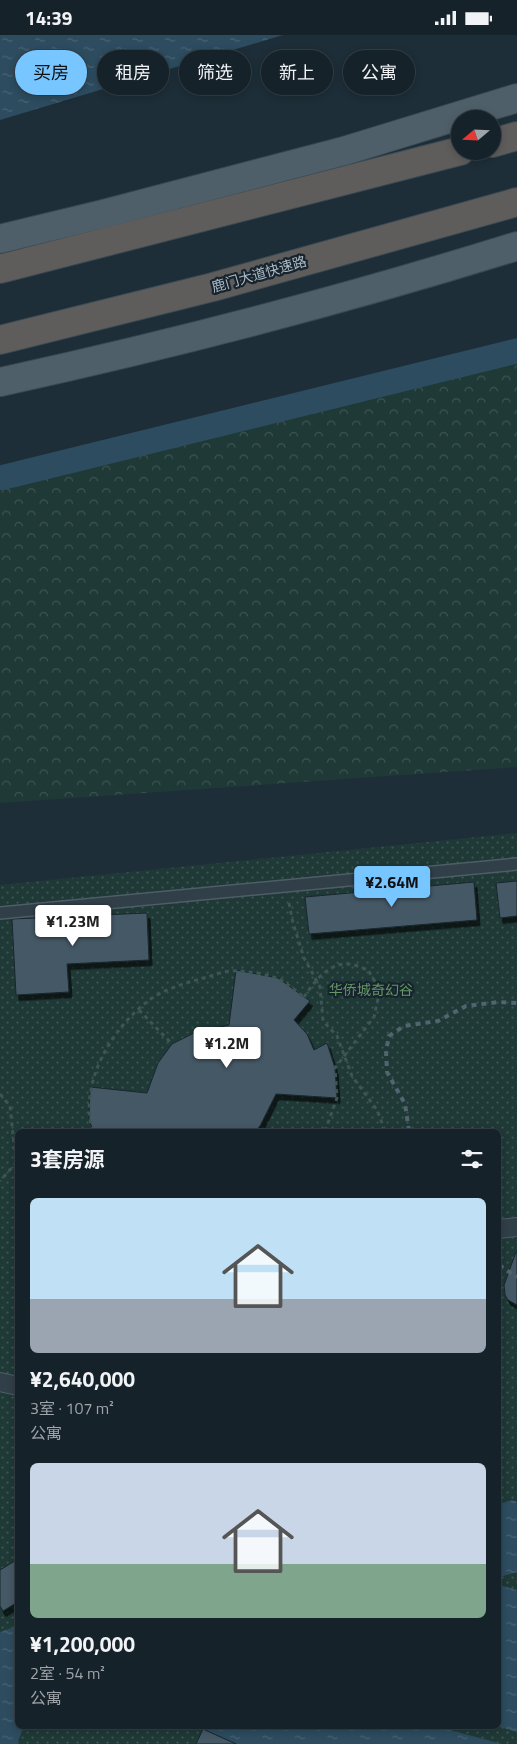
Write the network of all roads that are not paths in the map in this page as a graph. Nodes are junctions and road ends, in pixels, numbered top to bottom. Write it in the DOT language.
graph roads {
  1 [pos="517,99"];
  2 [pos="517,136"];
  3 [pos="501,140"];
  4 [pos="451,153"];
  5 [pos="517,202"];
  6 [pos="0,239"];
  7 [pos="517,246"];
  8 [pos="0,269"];
  9 [pos="0,340"];
  10 [pos="0,382"];
  11 [pos="517,864"];
  12 [pos="0,913"];
  13 [pos="517,1227"];
  14 [pos="501,1229"];
  15 [pos="0,1382"];
  16 [pos="15,1385"];
  1 -- 6 [label="main road"];
  2 -- 3 [label="highway"];
  4 -- 8 [label="highway"];
  5 -- 9 [label="highway, 鹿门大道快速路"];
  7 -- 10 [label="main road"];
  11 -- 12 [label="lane"];
  13 -- 14 [label="street"];
  15 -- 16 [label="street"];
}
